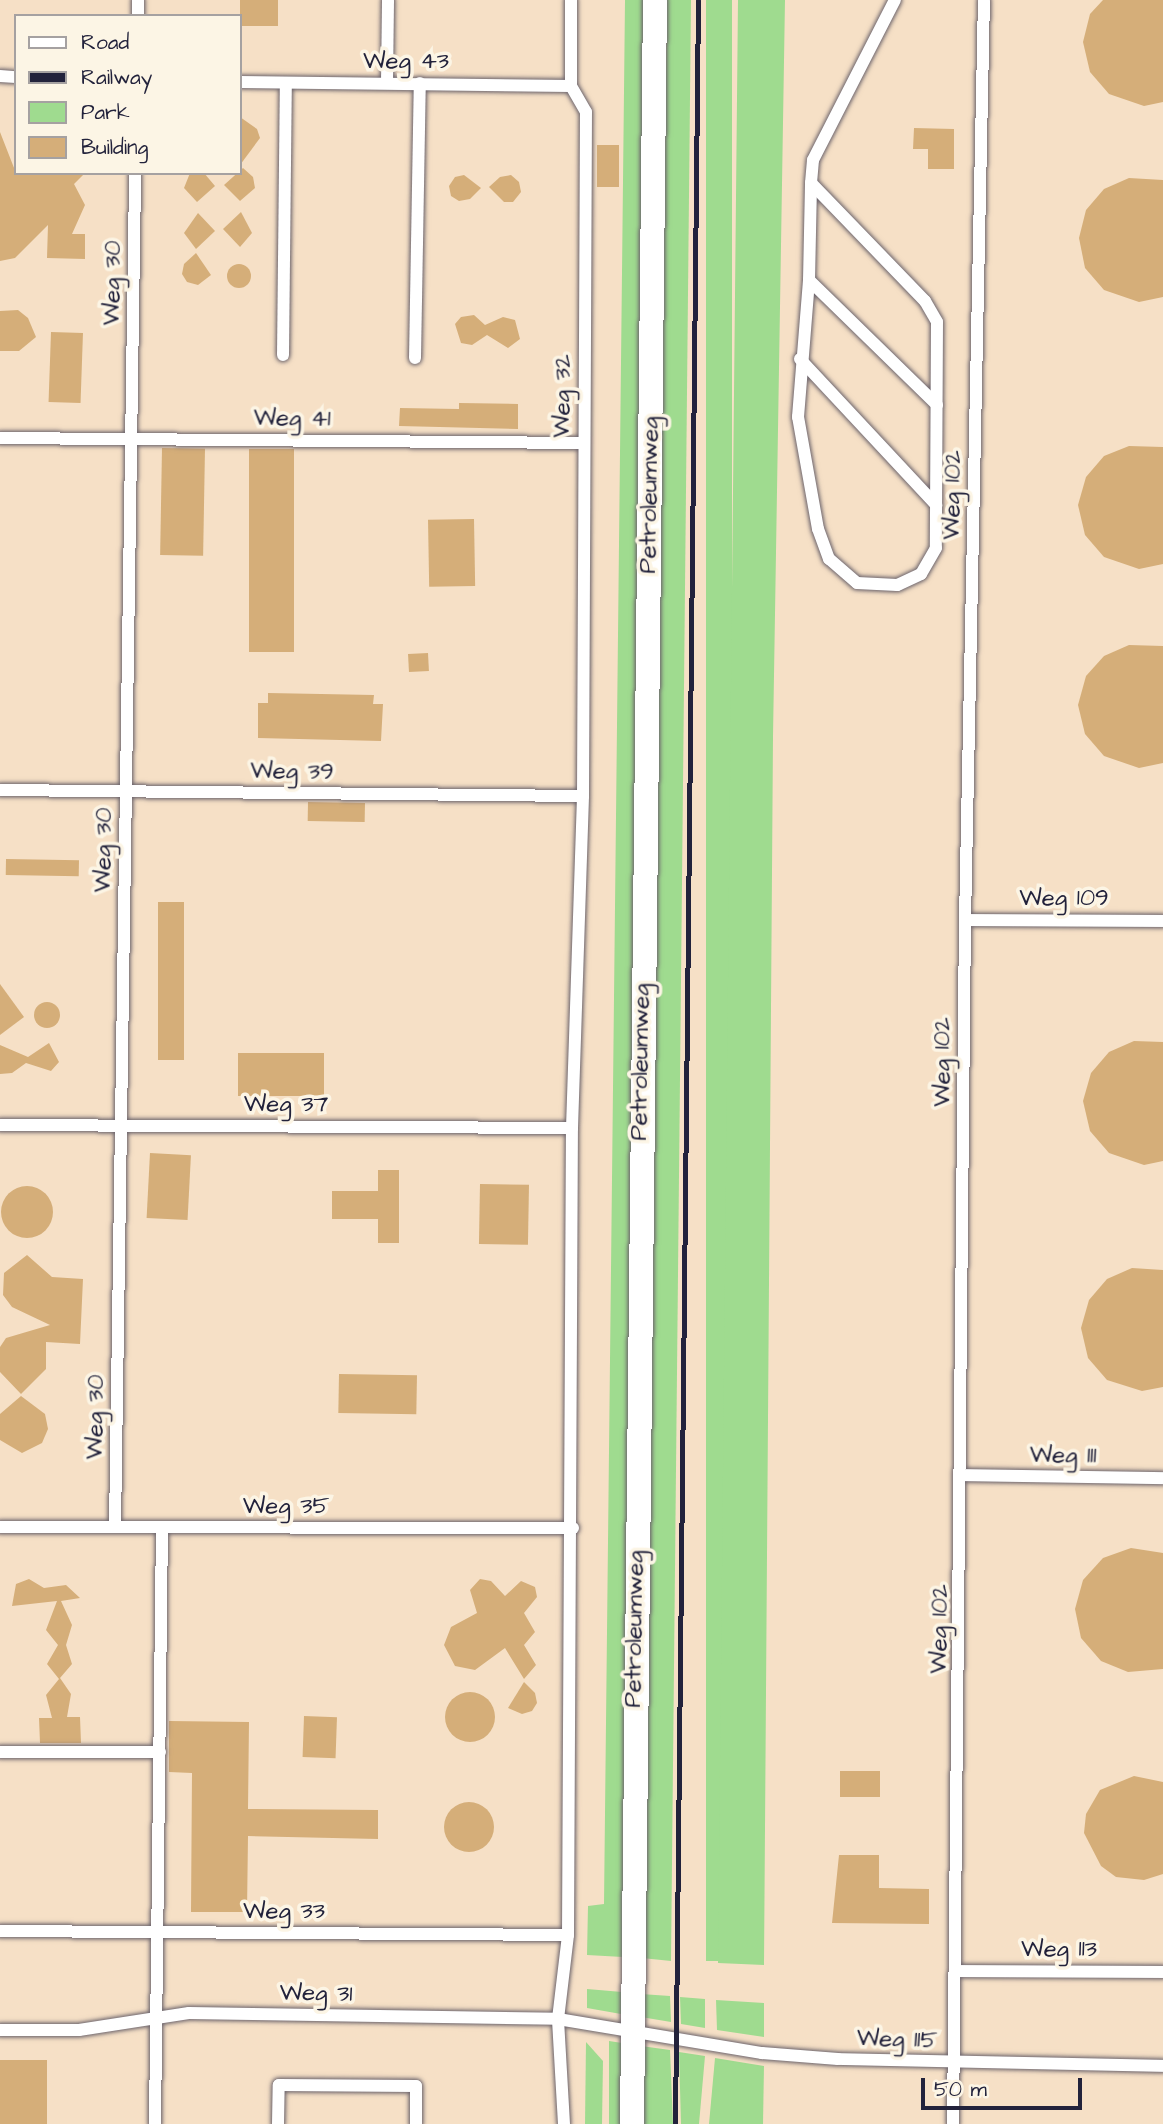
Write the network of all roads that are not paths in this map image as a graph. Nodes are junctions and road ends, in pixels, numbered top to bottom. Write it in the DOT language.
graph roads {
  1 [pos="388,0"];
  2 [pos="571,0"];
  3 [pos="655,0"];
  4 [pos="895,0"];
  5 [pos="984,0"];
  6 [pos="242,82"];
  7 [pos="286,83"];
  8 [pos="387,83"];
  9 [pos="420,83"];
  10 [pos="571,86"];
  11 [pos="135,175"];
  12 [pos="811,183"];
  13 [pos="809,280"];
  14 [pos="283,355"];
  15 [pos="415,358"];
  16 [pos="800,359"];
  17 [pos="937,405"];
  18 [pos="0,438"];
  19 [pos="132,438"];
  20 [pos="583,443"];
  21 [pos="936,506"];
  22 [pos="0,790"];
  23 [pos="126,792"];
  24 [pos="583,796"];
  25 [pos="965,920"];
  26 [pos="1163,921"];
  27 [pos="0,1125"];
  28 [pos="121,1126"];
  29 [pos="572,1128"];
  30 [pos="963,1475"];
  31 [pos="1163,1478"];
  32 [pos="0,1527"];
  33 [pos="115,1527"];
  34 [pos="162,1528"];
  35 [pos="573,1528"];
  36 [pos="0,1752"];
  37 [pos="160,1752"];
  38 [pos="0,1931"];
  39 [pos="157,1933"];
  40 [pos="568,1936"];
  41 [pos="956,1970"];
  42 [pos="1163,1972"];
  43 [pos="156,2018"];
  44 [pos="558,2019"];
  45 [pos="0,2030"];
  46 [pos="631,2031"];
  47 [pos="954,2063"];
  48 [pos="1163,2066"];
  49 [pos="155,2124"];
  50 [pos="278,2124"];
  51 [pos="416,2124"];
  52 [pos="564,2124"];
  53 [pos="632,2124"];
  54 [pos="953,2124"];
  1 -- 8 [label="lane"];
  2 -- 10 [label="lane, Weg 32"];
  3 -- 46 [label="street, Petroleumweg"];
  4 -- 12 [label="lane"];
  5 -- 25 [label="lane, Weg 102"];
  6 -- 7 [label="lane, Weg 43"];
  7 -- 8 [label="lane, Weg 43"];
  7 -- 14 [label="lane"];
  8 -- 9 [label="lane, Weg 43"];
  9 -- 10 [label="lane, Weg 43"];
  9 -- 15 [label="lane"];
  10 -- 20 [label="lane, Weg 32"];
  11 -- 19 [label="lane, Weg 30"];
  12 -- 13 [label="lane"];
  12 -- 17 [label="lane"];
  13 -- 16 [label="lane"];
  13 -- 17 [label="lane"];
  16 -- 21 [label="lane"];
  16 -- 21 [label="lane"];
  17 -- 21 [label="lane"];
  18 -- 19 [label="lane, Weg 41"];
  19 -- 20 [label="lane, Weg 41"];
  19 -- 23 [label="lane, Weg 30"];
  20 -- 24 [label="lane, Weg 32"];
  22 -- 23 [label="lane, Weg 39"];
  23 -- 24 [label="lane, Weg 39"];
  23 -- 28 [label="lane, Weg 30"];
  24 -- 29 [label="lane, Weg 32"];
  25 -- 26 [label="lane, Weg 109"];
  25 -- 30 [label="lane, Weg 102"];
  27 -- 28 [label="lane, Weg 37"];
  28 -- 29 [label="lane, Weg 37"];
  28 -- 33 [label="lane, Weg 30"];
  29 -- 35 [label="lane, Weg 32"];
  30 -- 31 [label="lane, Weg 111"];
  30 -- 41 [label="lane, Weg 102"];
  32 -- 33 [label="lane, Weg 35"];
  33 -- 34 [label="lane, Weg 35"];
  34 -- 35 [label="lane, Weg 35"];
  34 -- 37 [label="lane"];
  35 -- 40 [label="lane, Weg 32"];
  36 -- 37 [label="lane"];
  37 -- 39 [label="lane"];
  38 -- 39 [label="lane, Weg 33"];
  39 -- 40 [label="lane, Weg 33"];
  39 -- 43 [label="lane"];
  40 -- 44 [label="lane, Weg 32"];
  41 -- 42 [label="lane, Weg 113"];
  41 -- 47 [label="lane, Weg 102"];
  43 -- 44 [label="lane, Weg 31"];
  43 -- 45 [label="lane, Weg 31"];
  43 -- 49 [label="lane"];
  44 -- 46 [label="lane, Weg 31"];
  44 -- 52 [label="lane, Weg 32"];
  46 -- 47 [label="lane, Weg 115"];
  46 -- 53 [label="street, Petroleumweg"];
  47 -- 48 [label="lane, Weg 115"];
  47 -- 54 [label="lane, Weg 102"];
  50 -- 51 [label="lane"];
}
